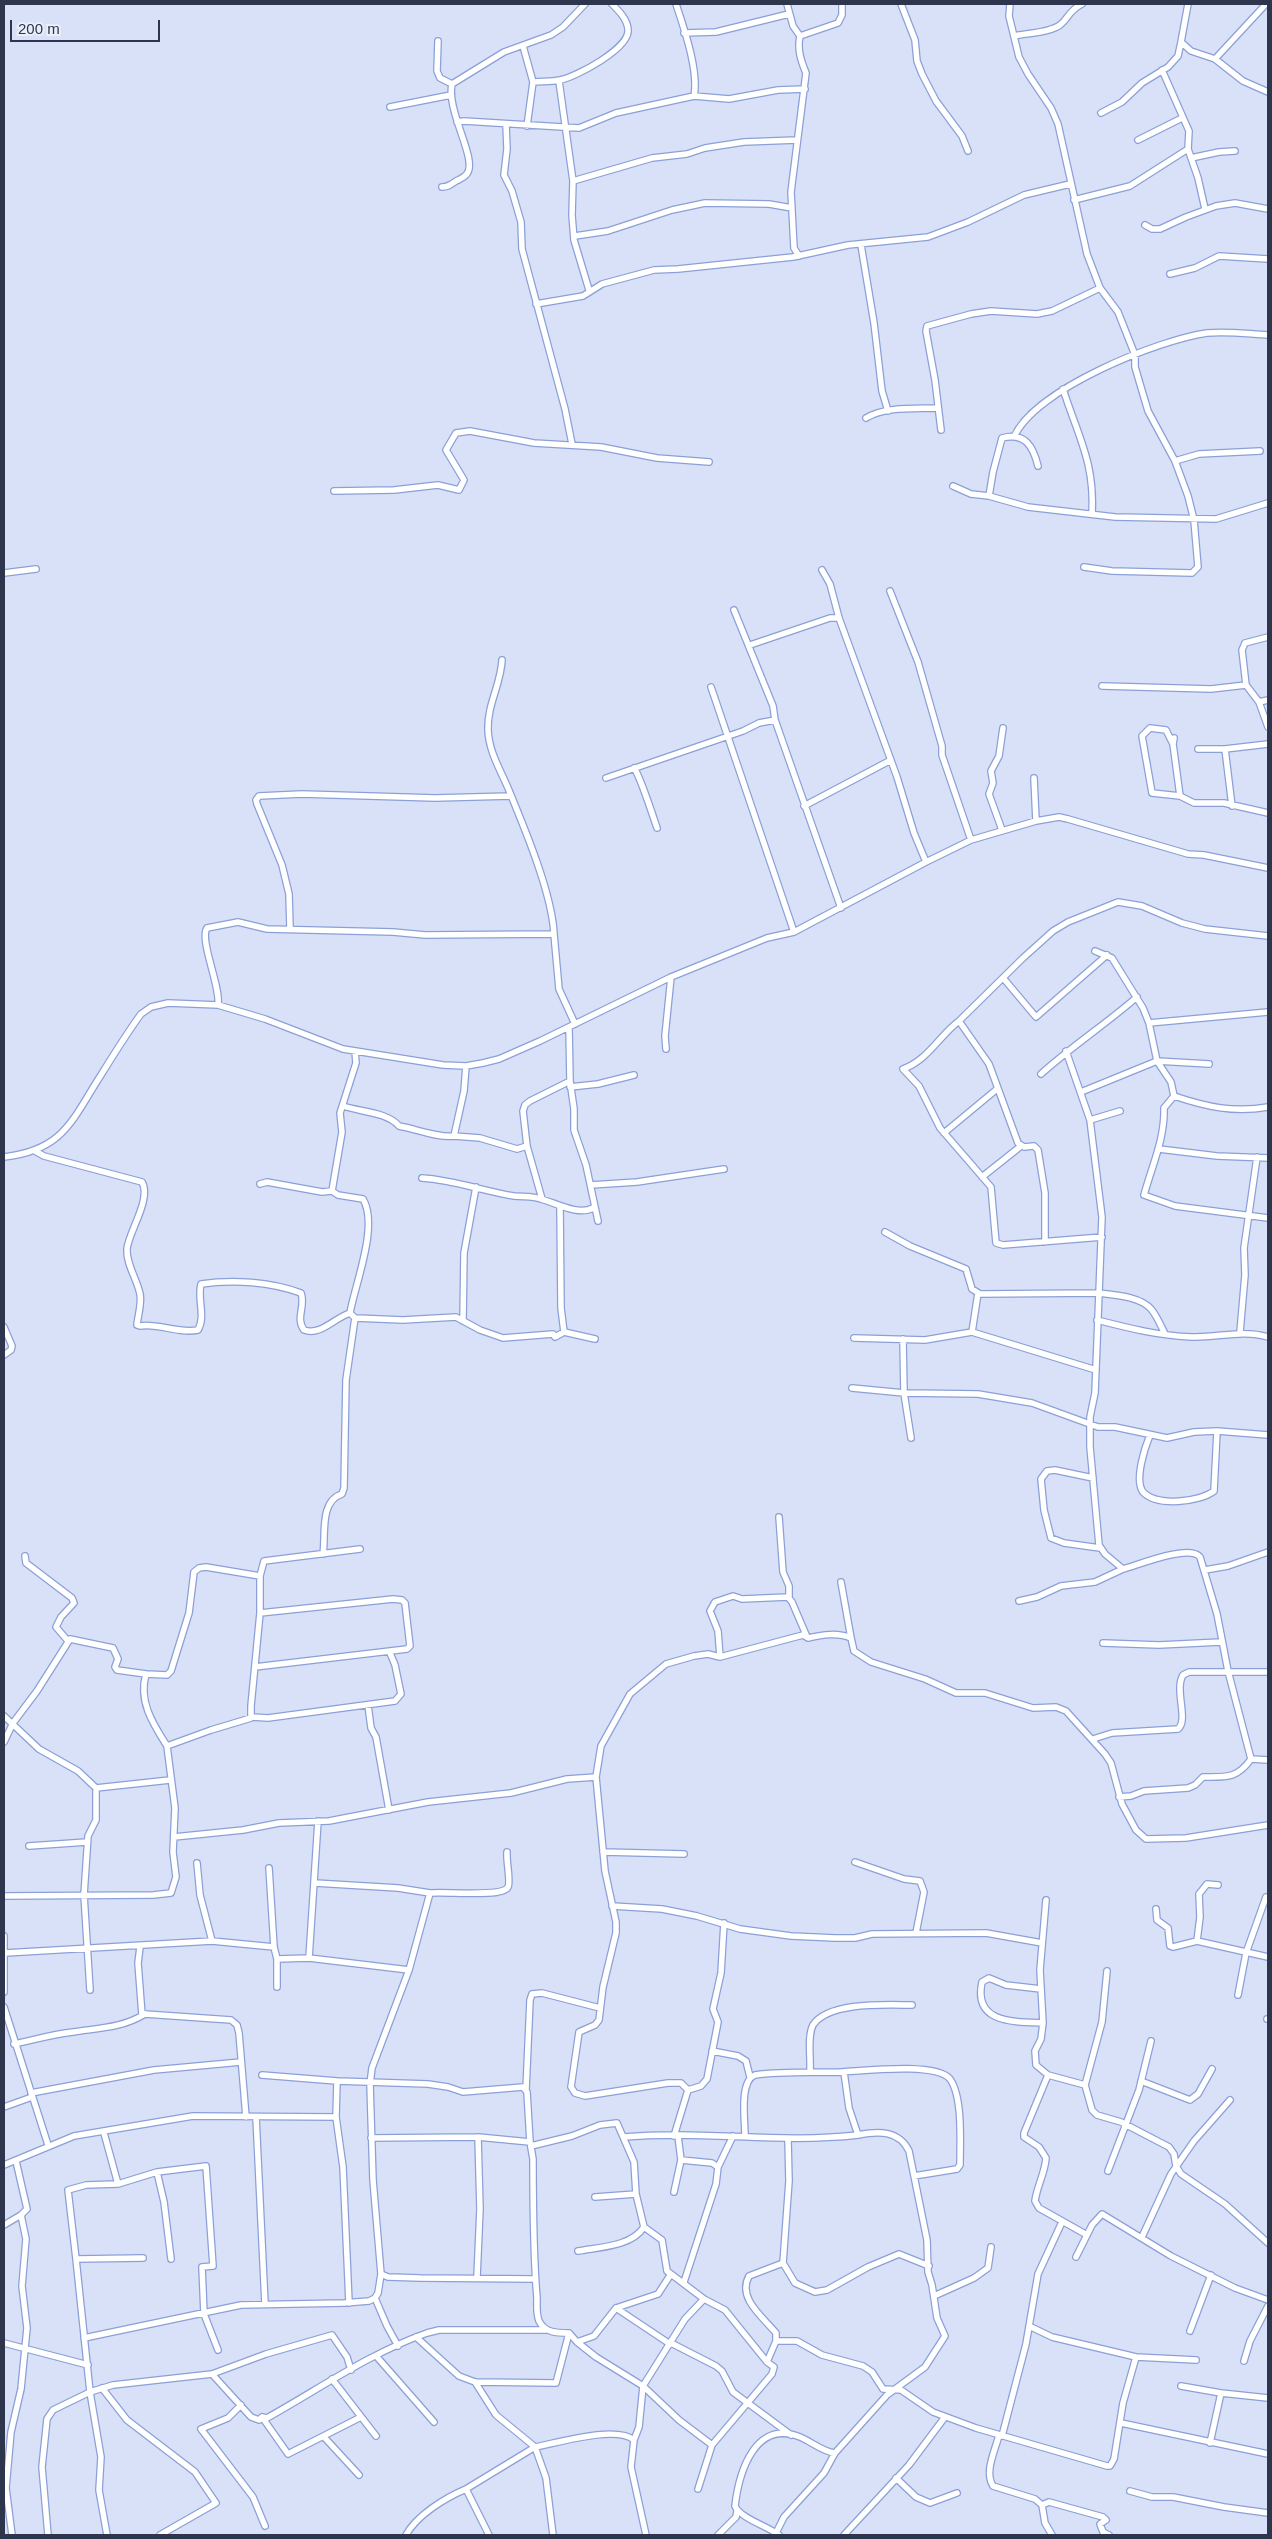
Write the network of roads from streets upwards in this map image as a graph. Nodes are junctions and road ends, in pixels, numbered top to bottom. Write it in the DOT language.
graph roads {
  1 [pos="585,4"];
  2 [pos="612,4"];
  3 [pos="676,4"];
  4 [pos="787,4"];
  5 [pos="842,4"];
  6 [pos="901,4"];
  7 [pos="1010,4"];
  8 [pos="1082,4"];
  9 [pos="1188,4"];
  10 [pos="1266,4"];
  11 [pos="789,14"];
  12 [pos="684,33"];
  13 [pos="800,36"];
  14 [pos="1014,36"];
  15 [pos="438,41"];
  16 [pos="1181,42"];
  17 [pos="523,46"];
  18 [pos="1215,59"];
  19 [pos="1162,70"];
  20 [pos="559,81"];
  21 [pos="533,82"];
  22 [pos="452,84"];
  23 [pos="805,89"];
  24 [pos="1268,92"];
  25 [pos="451,95"];
  26 [pos="694,96"];
  27 [pos="390,107"];
  28 [pos="1101,113"];
  29 [pos="1182,118"];
  30 [pos="458,122"];
  31 [pos="506,124"];
  32 [pos="528,126"];
  33 [pos="566,128"];
  34 [pos="797,140"];
  35 [pos="1138,140"];
  36 [pos="1188,149"];
  37 [pos="968,151"];
  38 [pos="1235,151"];
  39 [pos="1191,158"];
  40 [pos="574,181"];
  41 [pos="1070,184"];
  42 [pos="442,187"];
  43 [pos="1074,200"];
  44 [pos="792,208"];
  45 [pos="1205,209"];
  46 [pos="1268,209"];
  47 [pos="1144,226"];
  48 [pos="575,236"];
  49 [pos="860,245"];
  50 [pos="799,256"];
  51 [pos="1268,259"];
  52 [pos="1170,274"];
  53 [pos="1100,288"];
  54 [pos="589,290"];
  55 [pos="536,304"];
  56 [pos="1268,335"];
  57 [pos="1135,355"];
  58 [pos="1063,388"];
  59 [pos="938,408"];
  60 [pos="888,411"];
  61 [pos="866,418"];
  62 [pos="941,430"];
  63 [pos="1014,437"];
  64 [pos="572,444"];
  65 [pos="1260,451"];
  66 [pos="1175,461"];
  67 [pos="709,462"];
  68 [pos="1038,466"];
  69 [pos="953,486"];
  70 [pos="334,492"];
  71 [pos="989,496"];
  72 [pos="1268,503"];
  73 [pos="1092,514"];
  74 [pos="1194,520"];
  75 [pos="1084,567"];
  76 [pos="36,569"];
  77 [pos="822,570"];
  78 [pos="4,573"];
  79 [pos="890,591"];
  80 [pos="734,610"];
  81 [pos="839,618"];
  82 [pos="1268,637"];
  83 [pos="750,645"];
  84 [pos="502,660"];
  85 [pos="1246,685"];
  86 [pos="1102,686"];
  87 [pos="711,687"];
  88 [pos="1268,700"];
  89 [pos="1259,702"];
  90 [pos="775,720"];
  91 [pos="1268,727"];
  92 [pos="1003,728"];
  93 [pos="728,735"];
  94 [pos="1268,744"];
  95 [pos="1198,749"];
  96 [pos="1225,749"];
  97 [pos="891,760"];
  98 [pos="634,768"];
  99 [pos="606,778"];
  100 [pos="1034,778"];
  101 [pos="511,796"];
  102 [pos="1180,796"];
  103 [pos="804,806"];
  104 [pos="1232,806"];
  105 [pos="1268,813"];
  106 [pos="1036,821"];
  107 [pos="658,828"];
  108 [pos="1002,830"];
  109 [pos="971,840"];
  110 [pos="926,862"];
  111 [pos="1268,868"];
  112 [pos="841,908"];
  113 [pos="290,928"];
  114 [pos="794,932"];
  115 [pos="554,934"];
  116 [pos="1268,936"];
  117 [pos="1095,951"];
  118 [pos="1107,955"];
  119 [pos="671,977"];
  120 [pos="1004,979"];
  121 [pos="1137,997"];
  122 [pos="218,1005"];
  123 [pos="1268,1012"];
  124 [pos="958,1021"];
  125 [pos="1149,1023"];
  126 [pos="572,1025"];
  127 [pos="666,1049"];
  128 [pos="356,1051"];
  129 [pos="1066,1051"];
  130 [pos="1157,1061"];
  131 [pos="1209,1064"];
  132 [pos="466,1066"];
  133 [pos="1041,1074"];
  134 [pos="634,1075"];
  135 [pos="570,1084"];
  136 [pos="998,1089"];
  137 [pos="1082,1092"];
  138 [pos="1174,1096"];
  139 [pos="343,1106"];
  140 [pos="1268,1107"];
  141 [pos="1120,1111"];
  142 [pos="1090,1120"];
  143 [pos="944,1133"];
  144 [pos="454,1136"];
  145 [pos="527,1146"];
  146 [pos="1021,1146"];
  147 [pos="1159,1148"];
  148 [pos="35,1151"];
  149 [pos="4,1157"];
  150 [pos="1257,1157"];
  151 [pos="1268,1158"];
  152 [pos="724,1169"];
  153 [pos="422,1178"];
  154 [pos="982,1178"];
  155 [pos="260,1184"];
  156 [pos="591,1185"];
  157 [pos="476,1187"];
  158 [pos="332,1191"];
  159 [pos="542,1199"];
  160 [pos="560,1206"];
  161 [pos="593,1208"];
  162 [pos="1249,1216"];
  163 [pos="1268,1218"];
  164 [pos="598,1221"];
  165 [pos="885,1232"];
  166 [pos="1102,1238"];
  167 [pos="1045,1242"];
  168 [pos="1098,1292"];
  169 [pos="978,1293"];
  170 [pos="352,1316"];
  171 [pos="1097,1320"];
  172 [pos="462,1321"];
  173 [pos="4,1327"];
  174 [pos="564,1332"];
  175 [pos="972,1332"];
  176 [pos="1240,1332"];
  177 [pos="1165,1334"];
  178 [pos="1268,1337"];
  179 [pos="854,1338"];
  180 [pos="595,1339"];
  181 [pos="903,1339"];
  182 [pos="4,1355"];
  183 [pos="1096,1370"];
  184 [pos="852,1388"];
  185 [pos="904,1393"];
  186 [pos="1091,1423"];
  187 [pos="1217,1431"];
  188 [pos="1150,1434"];
  189 [pos="1268,1435"];
  190 [pos="911,1438"];
  191 [pos="1093,1478"];
  192 [pos="780,1517"];
  193 [pos="1100,1548"];
  194 [pos="360,1549"];
  195 [pos="1268,1552"];
  196 [pos="323,1554"];
  197 [pos="25,1556"];
  198 [pos="1123,1569"];
  199 [pos="1205,1570"];
  200 [pos="260,1576"];
  201 [pos="841,1582"];
  202 [pos="789,1598"];
  203 [pos="1019,1601"];
  204 [pos="260,1614"];
  205 [pos="808,1638"];
  206 [pos="851,1638"];
  207 [pos="68,1641"];
  208 [pos="1221,1642"];
  209 [pos="1103,1643"];
  210 [pos="390,1653"];
  211 [pos="720,1657"];
  212 [pos="255,1667"];
  213 [pos="1228,1671"];
  214 [pos="1268,1672"];
  215 [pos="146,1674"];
  216 [pos="368,1705"];
  217 [pos="4,1716"];
  218 [pos="252,1717"];
  219 [pos="13,1723"];
  220 [pos="1093,1738"];
  221 [pos="4,1742"];
  222 [pos="167,1746"];
  223 [pos="1250,1759"];
  224 [pos="1268,1760"];
  225 [pos="596,1777"];
  226 [pos="170,1780"];
  227 [pos="96,1788"];
  228 [pos="1119,1797"];
  229 [pos="389,1810"];
  230 [pos="318,1821"];
  231 [pos="1268,1824"];
  232 [pos="174,1837"];
  233 [pos="87,1842"];
  234 [pos="29,1846"];
  235 [pos="507,1852"];
  236 [pos="603,1852"];
  237 [pos="684,1854"];
  238 [pos="855,1862"];
  239 [pos="197,1863"];
  240 [pos="269,1868"];
  241 [pos="315,1883"];
  242 [pos="1218,1885"];
  243 [pos="430,1893"];
  244 [pos="84,1895"];
  245 [pos="4,1896"];
  246 [pos="1266,1897"];
  247 [pos="1046,1900"];
  248 [pos="612,1906"];
  249 [pos="1156,1909"];
  250 [pos="724,1924"];
  251 [pos="916,1933"];
  252 [pos="4,1936"];
  253 [pos="212,1941"];
  254 [pos="1197,1941"];
  255 [pos="1042,1943"];
  256 [pos="140,1947"];
  257 [pos="274,1947"];
  258 [pos="86,1948"];
  259 [pos="1246,1953"];
  260 [pos="5,1954"];
  261 [pos="1268,1957"];
  262 [pos="309,1958"];
  263 [pos="277,1959"];
  264 [pos="409,1970"];
  265 [pos="1108,1971"];
  266 [pos="277,1986"];
  267 [pos="1041,1989"];
  268 [pos="90,1990"];
  269 [pos="4,1992"];
  270 [pos="1238,1996"];
  271 [pos="912,2005"];
  272 [pos="4,2007"];
  273 [pos="600,2008"];
  274 [pos="145,2014"];
  275 [pos="1043,2023"];
  276 [pos="1150,2040"];
  277 [pos="14,2044"];
  278 [pos="712,2051"];
  279 [pos="241,2062"];
  280 [pos="1212,2069"];
  281 [pos="810,2071"];
  282 [pos="844,2072"];
  283 [pos="262,2075"];
  284 [pos="1048,2075"];
  285 [pos="750,2077"];
  286 [pos="338,2081"];
  287 [pos="1142,2081"];
  288 [pos="370,2084"];
  289 [pos="1085,2085"];
  290 [pos="526,2090"];
  291 [pos="688,2090"];
  292 [pos="32,2095"];
  293 [pos="1230,2100"];
  294 [pos="4,2108"];
  295 [pos="246,2117"];
  296 [pos="256,2117"];
  297 [pos="336,2117"];
  298 [pos="1125,2124"];
  299 [pos="104,2133"];
  300 [pos="676,2136"];
  301 [pos="733,2136"];
  302 [pos="745,2136"];
  303 [pos="858,2136"];
  304 [pos="478,2137"];
  305 [pos="624,2137"];
  306 [pos="372,2138"];
  307 [pos="788,2139"];
  308 [pos="531,2144"];
  309 [pos="48,2145"];
  310 [pos="681,2160"];
  311 [pos="16,2161"];
  312 [pos="4,2165"];
  313 [pos="1176,2166"];
  314 [pos="718,2167"];
  315 [pos="157,2172"];
  316 [pos="1108,2172"];
  317 [pos="914,2176"];
  318 [pos="118,2184"];
  319 [pos="674,2192"];
  320 [pos="636,2194"];
  321 [pos="595,2197"];
  322 [pos="21,2215"];
  323 [pos="1062,2222"];
  324 [pos="4,2225"];
  325 [pos="644,2227"];
  326 [pos="1087,2235"];
  327 [pos="1142,2238"];
  328 [pos="1268,2243"];
  329 [pos="992,2248"];
  330 [pos="578,2251"];
  331 [pos="1076,2256"];
  332 [pos="143,2258"];
  333 [pos="76,2259"];
  334 [pos="170,2259"];
  335 [pos="783,2264"];
  336 [pos="929,2266"];
  337 [pos="381,2274"];
  338 [pos="671,2274"];
  339 [pos="1211,2275"];
  340 [pos="477,2277"];
  341 [pos="534,2278"];
  342 [pos="684,2282"];
  343 [pos="934,2296"];
  344 [pos="375,2298"];
  345 [pos="704,2299"];
  346 [pos="1268,2300"];
  347 [pos="349,2303"];
  348 [pos="265,2304"];
  349 [pos="1268,2306"];
  350 [pos="616,2308"];
  351 [pos="204,2314"];
  352 [pos="1029,2326"];
  353 [pos="546,2330"];
  354 [pos="1190,2331"];
  355 [pos="569,2333"];
  356 [pos="416,2337"];
  357 [pos="84,2338"];
  358 [pos="776,2341"];
  359 [pos="577,2342"];
  360 [pos="671,2342"];
  361 [pos="4,2343"];
  362 [pos="398,2346"];
  363 [pos="25,2349"];
  364 [pos="218,2350"];
  365 [pos="378,2356"];
  366 [pos="1136,2357"];
  367 [pos="1196,2360"];
  368 [pos="1244,2361"];
  369 [pos="767,2362"];
  370 [pos="88,2365"];
  371 [pos="351,2370"];
  372 [pos="212,2374"];
  373 [pos="332,2379"];
  374 [pos="475,2382"];
  375 [pos="643,2386"];
  376 [pos="1181,2386"];
  377 [pos="102,2388"];
  378 [pos="894,2389"];
  379 [pos="90,2392"];
  380 [pos="1221,2393"];
  381 [pos="1268,2398"];
  382 [pos="747,2403"];
  383 [pos="241,2405"];
  384 [pos="945,2416"];
  385 [pos="262,2417"];
  386 [pos="361,2417"];
  387 [pos="434,2422"];
  388 [pos="1121,2423"];
  389 [pos="791,2435"];
  390 [pos="376,2436"];
  391 [pos="1000,2436"];
  392 [pos="324,2437"];
  393 [pos="634,2440"];
  394 [pos="1210,2443"];
  395 [pos="712,2444"];
  396 [pos="535,2447"];
  397 [pos="835,2453"];
  398 [pos="1268,2454"];
  399 [pos="359,2476"];
  400 [pos="896,2478"];
  401 [pos="466,2489"];
  402 [pos="698,2489"];
  403 [pos="1130,2491"];
  404 [pos="957,2494"];
  405 [pos="1042,2505"];
  406 [pos="737,2511"];
  407 [pos="1268,2512"];
  408 [pos="266,2526"];
  409 [pos="777,2534"];
  410 [pos="12,2535"];
  411 [pos="48,2535"];
  412 [pos="107,2535"];
  413 [pos="160,2535"];
  414 [pos="406,2535"];
  415 [pos="489,2535"];
  416 [pos="553,2535"];
  417 [pos="646,2535"];
  418 [pos="718,2535"];
  419 [pos="844,2535"];
  420 [pos="1052,2535"];
  421 [pos="1109,2535"];
  1 -- 17 [label="street"];
  2 -- 20 [label="street"];
  3 -- 12 [label="street"];
  4 -- 11 [label="street"];
  5 -- 13 [label="street"];
  6 -- 37 [label="street"];
  7 -- 14 [label="street"];
  8 -- 14 [label="street"];
  9 -- 16 [label="street"];
  10 -- 18 [label="street"];
  11 -- 12 [label="street"];
  11 -- 13 [label="street"];
  12 -- 26 [label="street"];
  13 -- 23 [label="street"];
  14 -- 41 [label="street"];
  15 -- 22 [label="street"];
  16 -- 18 [label="street"];
  16 -- 19 [label="street"];
  17 -- 21 [label="street"];
  17 -- 22 [label="street"];
  18 -- 24 [label="street"];
  19 -- 28 [label="street"];
  19 -- 29 [label="street"];
  20 -- 21 [label="street"];
  20 -- 33 [label="street"];
  21 -- 32 [label="street"];
  22 -- 25 [label="street"];
  23 -- 26 [label="street"];
  23 -- 34 [label="street"];
  25 -- 27 [label="street"];
  25 -- 30 [label="street"];
  26 -- 33 [label="street"];
  29 -- 35 [label="street"];
  29 -- 36 [label="street"];
  30 -- 31 [label="street"];
  30 -- 42 [label="street"];
  31 -- 32 [label="street"];
  31 -- 55 [label="street"];
  32 -- 33 [label="street"];
  33 -- 40 [label="street"];
  34 -- 40 [label="street"];
  34 -- 44 [label="street"];
  36 -- 39 [label="street"];
  36 -- 43 [label="street"];
  38 -- 39 [label="street"];
  39 -- 45 [label="street"];
  40 -- 48 [label="street"];
  41 -- 43 [label="street"];
  41 -- 49 [label="street"];
  43 -- 53 [label="street"];
  44 -- 48 [label="street"];
  44 -- 50 [label="street"];
  45 -- 46 [label="street"];
  45 -- 47 [label="street"];
  48 -- 54 [label="street"];
  49 -- 50 [label="street"];
  49 -- 60 [label="street"];
  50 -- 54 [label="street"];
  51 -- 52 [label="street"];
  53 -- 57 [label="street"];
  53 -- 59 [label="street"];
  54 -- 55 [label="street"];
  55 -- 64 [label="street"];
  56 -- 57 [label="street"];
  57 -- 58 [label="street"];
  57 -- 66 [label="street"];
  58 -- 63 [label="street"];
  58 -- 73 [label="street"];
  59 -- 60 [label="street"];
  59 -- 62 [label="street"];
  60 -- 61 [label="street"];
  63 -- 68 [label="street"];
  63 -- 71 [label="street"];
  64 -- 67 [label="street"];
  64 -- 70 [label="street"];
  65 -- 66 [label="street"];
  66 -- 74 [label="street"];
  69 -- 71 [label="street"];
  71 -- 73 [label="street"];
  72 -- 74 [label="street"];
  73 -- 74 [label="street"];
  74 -- 75 [label="street"];
  76 -- 78 [label="street"];
  77 -- 81 [label="street"];
  79 -- 109 [label="street"];
  80 -- 83 [label="street"];
  81 -- 83 [label="street"];
  81 -- 97 [label="street"];
  82 -- 85 [label="street"];
  83 -- 90 [label="street"];
  84 -- 101 [label="street"];
  85 -- 86 [label="street"];
  85 -- 89 [label="street"];
  87 -- 93 [label="street"];
  88 -- 89 [label="street"];
  89 -- 91 [label="street"];
  90 -- 93 [label="street"];
  90 -- 103 [label="street"];
  92 -- 108 [label="street"];
  93 -- 98 [label="street"];
  93 -- 114 [label="street"];
  94 -- 96 [label="street"];
  95 -- 96 [label="street"];
  96 -- 104 [label="street"];
  97 -- 103 [label="street"];
  97 -- 110 [label="street"];
  98 -- 99 [label="street"];
  98 -- 107 [label="street"];
  100 -- 106 [label="street"];
  101 -- 113 [label="street"];
  101 -- 115 [label="street"];
  102 -- 102 [label="street"];
  102 -- 104 [label="street"];
  103 -- 112 [label="street"];
  104 -- 105 [label="street"];
  106 -- 108 [label="street"];
  106 -- 111 [label="street"];
  108 -- 109 [label="street"];
  109 -- 110 [label="street"];
  110 -- 112 [label="street"];
  112 -- 114 [label="street"];
  113 -- 115 [label="street"];
  113 -- 122 [label="street"];
  114 -- 119 [label="street"];
  115 -- 126 [label="street"];
  116 -- 120 [label="street"];
  117 -- 118 [label="street"];
  118 -- 120 [label="street"];
  118 -- 121 [label="street"];
  119 -- 126 [label="street"];
  119 -- 127 [label="street"];
  120 -- 124 [label="street"];
  121 -- 125 [label="street"];
  121 -- 129 [label="street"];
  122 -- 128 [label="street"];
  122 -- 148 [label="street"];
  123 -- 125 [label="street"];
  124 -- 136 [label="street"];
  124 -- 143 [label="street"];
  125 -- 130 [label="street"];
  126 -- 132 [label="street"];
  126 -- 135 [label="street"];
  128 -- 132 [label="street"];
  128 -- 139 [label="street"];
  129 -- 133 [label="street"];
  129 -- 137 [label="street"];
  130 -- 131 [label="street"];
  130 -- 137 [label="street"];
  130 -- 138 [label="street"];
  132 -- 144 [label="street"];
  134 -- 135 [label="street"];
  135 -- 145 [label="street"];
  135 -- 156 [label="street"];
  136 -- 143 [label="street"];
  136 -- 146 [label="street"];
  137 -- 142 [label="street"];
  138 -- 140 [label="street"];
  138 -- 147 [label="street"];
  139 -- 144 [label="street"];
  139 -- 158 [label="street"];
  141 -- 142 [label="street"];
  142 -- 166 [label="street"];
  143 -- 154 [label="street"];
  144 -- 145 [label="street"];
  145 -- 159 [label="street"];
  146 -- 154 [label="street"];
  146 -- 167 [label="street"];
  147 -- 150 [label="street"];
  147 -- 162 [label="street"];
  148 -- 149 [label="street"];
  148 -- 170 [label="street"];
  150 -- 151 [label="street"];
  150 -- 162 [label="street"];
  152 -- 156 [label="street"];
  153 -- 157 [label="street"];
  154 -- 167 [label="street"];
  155 -- 158 [label="street"];
  156 -- 161 [label="street"];
  157 -- 159 [label="street"];
  157 -- 172 [label="street"];
  158 -- 170 [label="street"];
  159 -- 160 [label="street"];
  160 -- 161 [label="street"];
  160 -- 174 [label="street"];
  161 -- 164 [label="street"];
  162 -- 163 [label="street"];
  162 -- 176 [label="street"];
  165 -- 169 [label="street"];
  166 -- 167 [label="street"];
  166 -- 168 [label="street"];
  168 -- 169 [label="street"];
  168 -- 171 [label="street"];
  168 -- 177 [label="street"];
  169 -- 175 [label="street"];
  170 -- 172 [label="street"];
  170 -- 196 [label="street"];
  171 -- 177 [label="street"];
  171 -- 183 [label="street"];
  172 -- 174 [label="street"];
  173 -- 182 [label="street"];
  174 -- 180 [label="street"];
  175 -- 181 [label="street"];
  175 -- 183 [label="street"];
  176 -- 177 [label="street"];
  176 -- 178 [label="street"];
  179 -- 181 [label="street"];
  181 -- 185 [label="street"];
  183 -- 186 [label="street"];
  184 -- 185 [label="street"];
  185 -- 186 [label="street"];
  185 -- 190 [label="street"];
  186 -- 188 [label="street"];
  186 -- 191 [label="street"];
  187 -- 188 [label="street"];
  187 -- 188 [label="street"];
  187 -- 189 [label="street"];
  191 -- 193 [label="street"];
  191 -- 193 [label="street"];
  192 -- 202 [label="street"];
  193 -- 198 [label="street"];
  194 -- 196 [label="street"];
  195 -- 199 [label="street"];
  196 -- 200 [label="street"];
  197 -- 207 [label="street"];
  198 -- 199 [label="street"];
  198 -- 203 [label="street"];
  199 -- 208 [label="street"];
  200 -- 204 [label="street"];
  200 -- 215 [label="street"];
  201 -- 206 [label="street"];
  202 -- 205 [label="street"];
  202 -- 211 [label="street"];
  204 -- 210 [label="street"];
  204 -- 212 [label="street"];
  205 -- 206 [label="street"];
  205 -- 211 [label="street"];
  206 -- 220 [label="street"];
  207 -- 215 [label="street"];
  207 -- 219 [label="street"];
  208 -- 209 [label="street"];
  208 -- 213 [label="street"];
  210 -- 212 [label="street"];
  210 -- 216 [label="street"];
  211 -- 225 [label="street"];
  212 -- 218 [label="street"];
  213 -- 214 [label="street"];
  213 -- 220 [label="street"];
  213 -- 223 [label="street"];
  215 -- 222 [label="street"];
  216 -- 218 [label="street"];
  216 -- 229 [label="street"];
  217 -- 219 [label="street"];
  218 -- 222 [label="street"];
  219 -- 221 [label="street"];
  219 -- 227 [label="street"];
  220 -- 228 [label="street"];
  222 -- 226 [label="street"];
  223 -- 224 [label="street"];
  223 -- 228 [label="street"];
  225 -- 229 [label="street"];
  225 -- 236 [label="street"];
  226 -- 227 [label="street"];
  226 -- 232 [label="street"];
  227 -- 233 [label="street"];
  228 -- 231 [label="street"];
  229 -- 230 [label="street"];
  230 -- 232 [label="street"];
  230 -- 241 [label="street"];
  232 -- 244 [label="street"];
  233 -- 234 [label="street"];
  233 -- 244 [label="street"];
  235 -- 243 [label="street"];
  236 -- 237 [label="street"];
  236 -- 248 [label="street"];
  238 -- 251 [label="street"];
  239 -- 253 [label="street"];
  240 -- 257 [label="street"];
  241 -- 243 [label="street"];
  241 -- 262 [label="street"];
  242 -- 254 [label="street"];
  243 -- 264 [label="street"];
  244 -- 245 [label="street"];
  244 -- 258 [label="street"];
  246 -- 259 [label="street"];
  247 -- 255 [label="street"];
  248 -- 250 [label="street"];
  248 -- 273 [label="street"];
  249 -- 254 [label="street"];
  250 -- 251 [label="street"];
  250 -- 278 [label="street"];
  251 -- 255 [label="street"];
  252 -- 260 [label="street"];
  253 -- 256 [label="street"];
  253 -- 257 [label="street"];
  254 -- 259 [label="street"];
  255 -- 267 [label="street"];
  256 -- 258 [label="street"];
  256 -- 274 [label="street"];
  257 -- 263 [label="street"];
  258 -- 260 [label="street"];
  258 -- 268 [label="street"];
  259 -- 261 [label="street"];
  259 -- 270 [label="street"];
  260 -- 269 [label="street"];
  262 -- 263 [label="street"];
  262 -- 264 [label="street"];
  263 -- 266 [label="street"];
  264 -- 288 [label="street"];
  265 -- 289 [label="street"];
  267 -- 275 [label="street"];
  267 -- 275 [label="street"];
  271 -- 281 [label="street"];
  272 -- 277 [label="street"];
  273 -- 290 [label="street"];
  273 -- 291 [label="street"];
  274 -- 277 [label="street"];
  274 -- 279 [label="street"];
  275 -- 284 [label="street"];
  276 -- 287 [label="street"];
  277 -- 292 [label="street"];
  278 -- 285 [label="street"];
  278 -- 291 [label="street"];
  279 -- 292 [label="street"];
  279 -- 295 [label="street"];
  280 -- 287 [label="street"];
  281 -- 282 [label="street"];
  281 -- 285 [label="street"];
  282 -- 303 [label="street"];
  282 -- 317 [label="street"];
  283 -- 286 [label="street"];
  284 -- 289 [label="street"];
  284 -- 323 [label="street"];
  285 -- 302 [label="street"];
  286 -- 288 [label="street"];
  286 -- 297 [label="street"];
  287 -- 298 [label="street"];
  288 -- 290 [label="street"];
  288 -- 306 [label="street"];
  289 -- 298 [label="street"];
  290 -- 308 [label="street"];
  291 -- 300 [label="street"];
  292 -- 294 [label="street"];
  292 -- 309 [label="street"];
  293 -- 313 [label="street"];
  295 -- 296 [label="street"];
  295 -- 299 [label="street"];
  296 -- 297 [label="street"];
  296 -- 348 [label="street"];
  297 -- 347 [label="street"];
  298 -- 313 [label="street"];
  298 -- 316 [label="street"];
  299 -- 309 [label="street"];
  299 -- 318 [label="street"];
  300 -- 301 [label="street"];
  300 -- 305 [label="street"];
  300 -- 310 [label="street"];
  301 -- 302 [label="street"];
  301 -- 314 [label="street"];
  302 -- 307 [label="street"];
  303 -- 307 [label="street"];
  303 -- 317 [label="street"];
  304 -- 306 [label="street"];
  304 -- 308 [label="street"];
  304 -- 340 [label="street"];
  305 -- 308 [label="street"];
  305 -- 320 [label="street"];
  306 -- 337 [label="street"];
  307 -- 335 [label="street"];
  308 -- 341 [label="street"];
  309 -- 311 [label="street"];
  310 -- 314 [label="street"];
  310 -- 319 [label="street"];
  311 -- 312 [label="street"];
  311 -- 322 [label="street"];
  313 -- 327 [label="street"];
  313 -- 328 [label="street"];
  314 -- 342 [label="street"];
  315 -- 318 [label="street"];
  315 -- 334 [label="street"];
  315 -- 351 [label="street"];
  317 -- 336 [label="street"];
  318 -- 333 [label="street"];
  320 -- 321 [label="street"];
  320 -- 325 [label="street"];
  322 -- 324 [label="street"];
  322 -- 363 [label="street"];
  323 -- 326 [label="street"];
  323 -- 352 [label="street"];
  325 -- 330 [label="street"];
  325 -- 338 [label="street"];
  326 -- 327 [label="street"];
  326 -- 331 [label="street"];
  327 -- 339 [label="street"];
  329 -- 343 [label="street"];
  332 -- 333 [label="street"];
  333 -- 357 [label="street"];
  335 -- 336 [label="street"];
  335 -- 358 [label="street"];
  336 -- 343 [label="street"];
  337 -- 340 [label="street"];
  337 -- 344 [label="street"];
  338 -- 342 [label="street"];
  338 -- 350 [label="street"];
  339 -- 346 [label="street"];
  339 -- 354 [label="street"];
  340 -- 341 [label="street"];
  341 -- 353 [label="street"];
  342 -- 345 [label="street"];
  343 -- 378 [label="street"];
  344 -- 347 [label="street"];
  344 -- 362 [label="street"];
  345 -- 360 [label="street"];
  345 -- 369 [label="street"];
  347 -- 348 [label="street"];
  348 -- 351 [label="street"];
  349 -- 368 [label="street"];
  350 -- 359 [label="street"];
  350 -- 360 [label="street"];
  351 -- 357 [label="street"];
  351 -- 364 [label="street"];
  352 -- 366 [label="street"];
  352 -- 391 [label="street"];
  353 -- 355 [label="street"];
  353 -- 356 [label="street"];
  355 -- 359 [label="street"];
  355 -- 374 [label="street"];
  356 -- 362 [label="street"];
  356 -- 374 [label="street"];
  357 -- 370 [label="street"];
  358 -- 369 [label="street"];
  358 -- 378 [label="street"];
  359 -- 375 [label="street"];
  360 -- 375 [label="street"];
  360 -- 382 [label="street"];
  361 -- 363 [label="street"];
  362 -- 365 [label="street"];
  363 -- 370 [label="street"];
  363 -- 410 [label="street"];
  365 -- 371 [label="street"];
  365 -- 387 [label="street"];
  366 -- 367 [label="street"];
  366 -- 388 [label="street"];
  369 -- 382 [label="street"];
  370 -- 379 [label="street"];
  371 -- 372 [label="street"];
  371 -- 373 [label="street"];
  372 -- 377 [label="street"];
  372 -- 383 [label="street"];
  373 -- 385 [label="street"];
  373 -- 386 [label="street"];
  374 -- 396 [label="street"];
  375 -- 393 [label="street"];
  375 -- 395 [label="street"];
  376 -- 380 [label="street"];
  377 -- 379 [label="street"];
  377 -- 413 [label="street"];
  378 -- 384 [label="street"];
  378 -- 397 [label="street"];
  379 -- 411 [label="street"];
  379 -- 412 [label="street"];
  380 -- 381 [label="street"];
  380 -- 394 [label="street"];
  382 -- 389 [label="street"];
  382 -- 395 [label="street"];
  383 -- 385 [label="street"];
  383 -- 408 [label="street"];
  384 -- 391 [label="street"];
  384 -- 400 [label="street"];
  385 -- 392 [label="street"];
  386 -- 390 [label="street"];
  386 -- 392 [label="street"];
  388 -- 391 [label="street"];
  388 -- 394 [label="street"];
  389 -- 397 [label="street"];
  389 -- 406 [label="street"];
  391 -- 405 [label="street"];
  392 -- 399 [label="street"];
  393 -- 396 [label="street"];
  393 -- 417 [label="street"];
  394 -- 398 [label="street"];
  395 -- 402 [label="street"];
  396 -- 401 [label="street"];
  396 -- 416 [label="street"];
  397 -- 409 [label="street"];
  400 -- 404 [label="street"];
  400 -- 419 [label="street"];
  401 -- 414 [label="street"];
  401 -- 415 [label="street"];
  403 -- 407 [label="street"];
  405 -- 420 [label="street"];
  405 -- 421 [label="street"];
  406 -- 409 [label="street"];
  406 -- 418 [label="street"];
}
